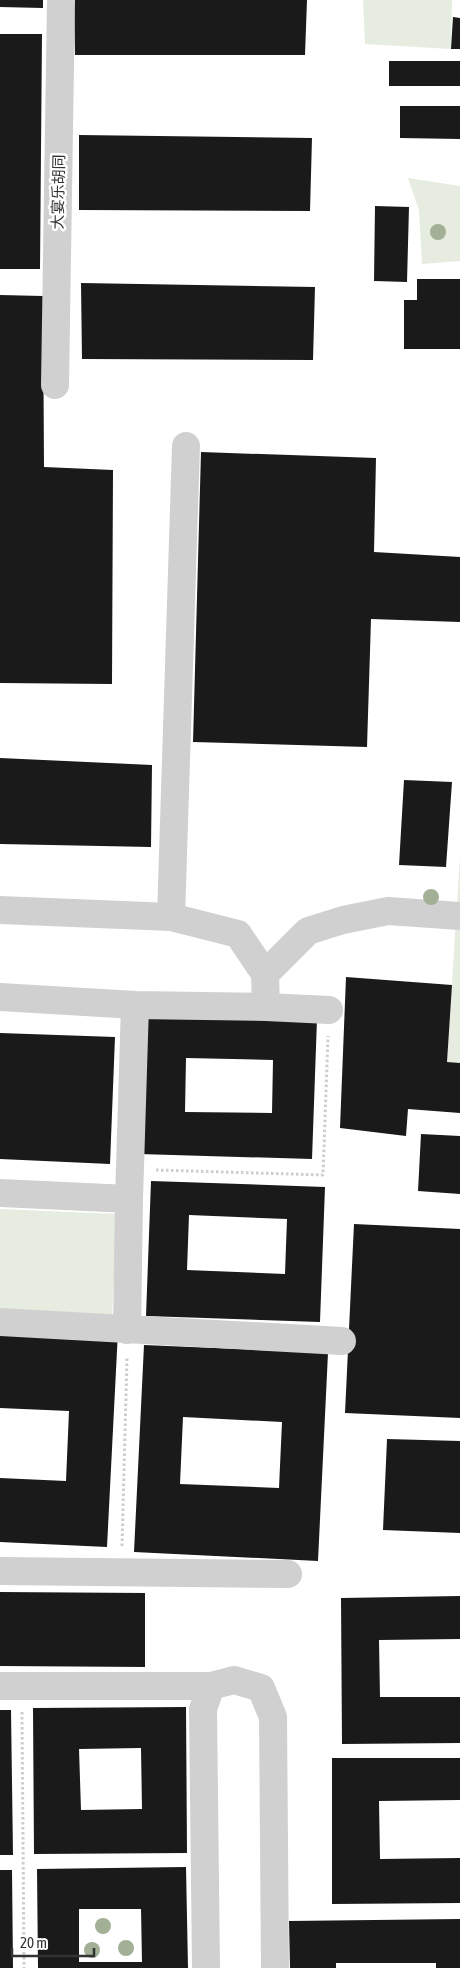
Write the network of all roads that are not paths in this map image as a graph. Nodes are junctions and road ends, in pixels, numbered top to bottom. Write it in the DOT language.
graph roads {
  1 [pos="60,0"];
  2 [pos="55,385"];
  3 [pos="186,446"];
  4 [pos="0,910"];
  5 [pos="460,916"];
  6 [pos="172,917"];
  7 [pos="264,974"];
  8 [pos="0,997"];
  9 [pos="135,1005"];
  10 [pos="266,1007"];
  11 [pos="329,1010"];
  12 [pos="0,1193"];
  13 [pos="129,1199"];
  14 [pos="0,1322"];
  15 [pos="127,1330"];
  16 [pos="342,1341"];
  17 [pos="0,1571"];
  18 [pos="288,1574"];
  19 [pos="11,1686"];
  20 [pos="211,1686"];
  21 [pos="206,1968"];
  22 [pos="275,1968"];
  1 -- 2 [label="street, 大宴乐胡同"];
  3 -- 6 [label="street"];
  4 -- 6 [label="street"];
  5 -- 7 [label="street"];
  6 -- 7 [label="street"];
  7 -- 10 [label="street"];
  8 -- 9 [label="street"];
  9 -- 10 [label="street"];
  9 -- 13 [label="street"];
  10 -- 11 [label="street"];
  12 -- 13 [label="street"];
  13 -- 15 [label="street"];
  14 -- 15 [label="street"];
  15 -- 16 [label="street"];
  17 -- 18 [label="street"];
  19 -- 20 [label="street"];
  20 -- 21 [label="street"];
  20 -- 22 [label="street"];
}
